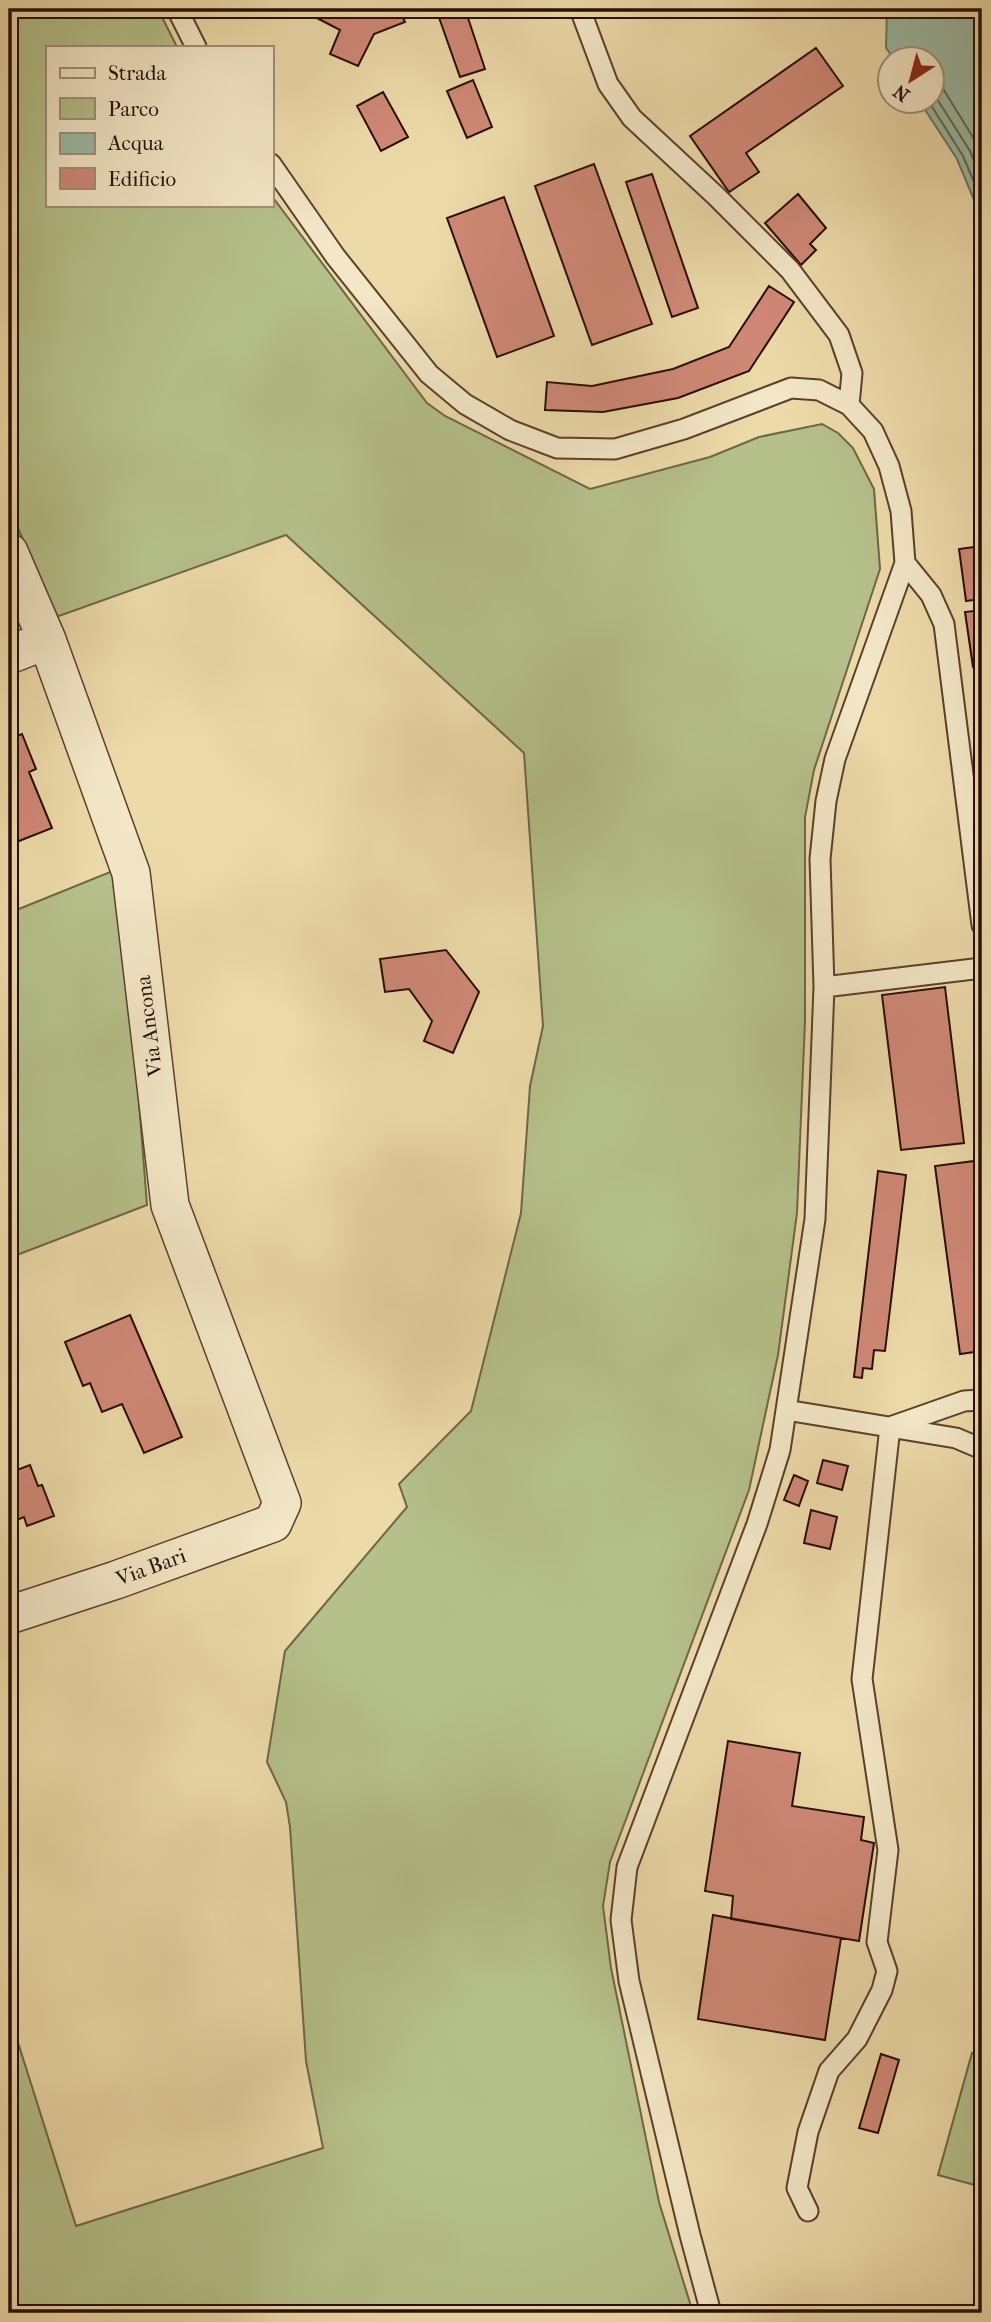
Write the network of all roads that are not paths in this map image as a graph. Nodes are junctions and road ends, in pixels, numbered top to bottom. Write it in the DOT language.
graph roads {
  1 [pos="177,9"];
  2 [pos="579,9"];
  3 [pos="196,46"];
  4 [pos="273,167"];
  5 [pos="849,405"];
  6 [pos="9,552"];
  7 [pos="905,563"];
  8 [pos="47,640"];
  9 [pos="9,655"];
  10 [pos="982,925"];
  11 [pos="982,968"];
  12 [pos="824,987"];
  13 [pos="982,1400"];
  14 [pos="786,1410"];
  15 [pos="890,1427"];
  16 [pos="982,1450"];
  17 [pos="282,1503"];
  18 [pos="9,1615"];
  19 [pos="808,2211"];
  20 [pos="711,2313"];
  1 -- 3 [label="lane"];
  2 -- 5 [label="lane"];
  4 -- 5 [label="lane"];
  5 -- 7 [label="lane"];
  6 -- 8 [label="street, Via Ancona"];
  7 -- 10 [label="lane"];
  7 -- 12 [label="lane"];
  8 -- 9 [label="street"];
  8 -- 17 [label="street, Via Ancona"];
  11 -- 12 [label="lane"];
  12 -- 14 [label="lane"];
  13 -- 15 [label="lane"];
  14 -- 15 [label="lane"];
  14 -- 20 [label="lane"];
  15 -- 16 [label="lane"];
  15 -- 19 [label="lane"];
  17 -- 18 [label="street, Via Bari"];
}
